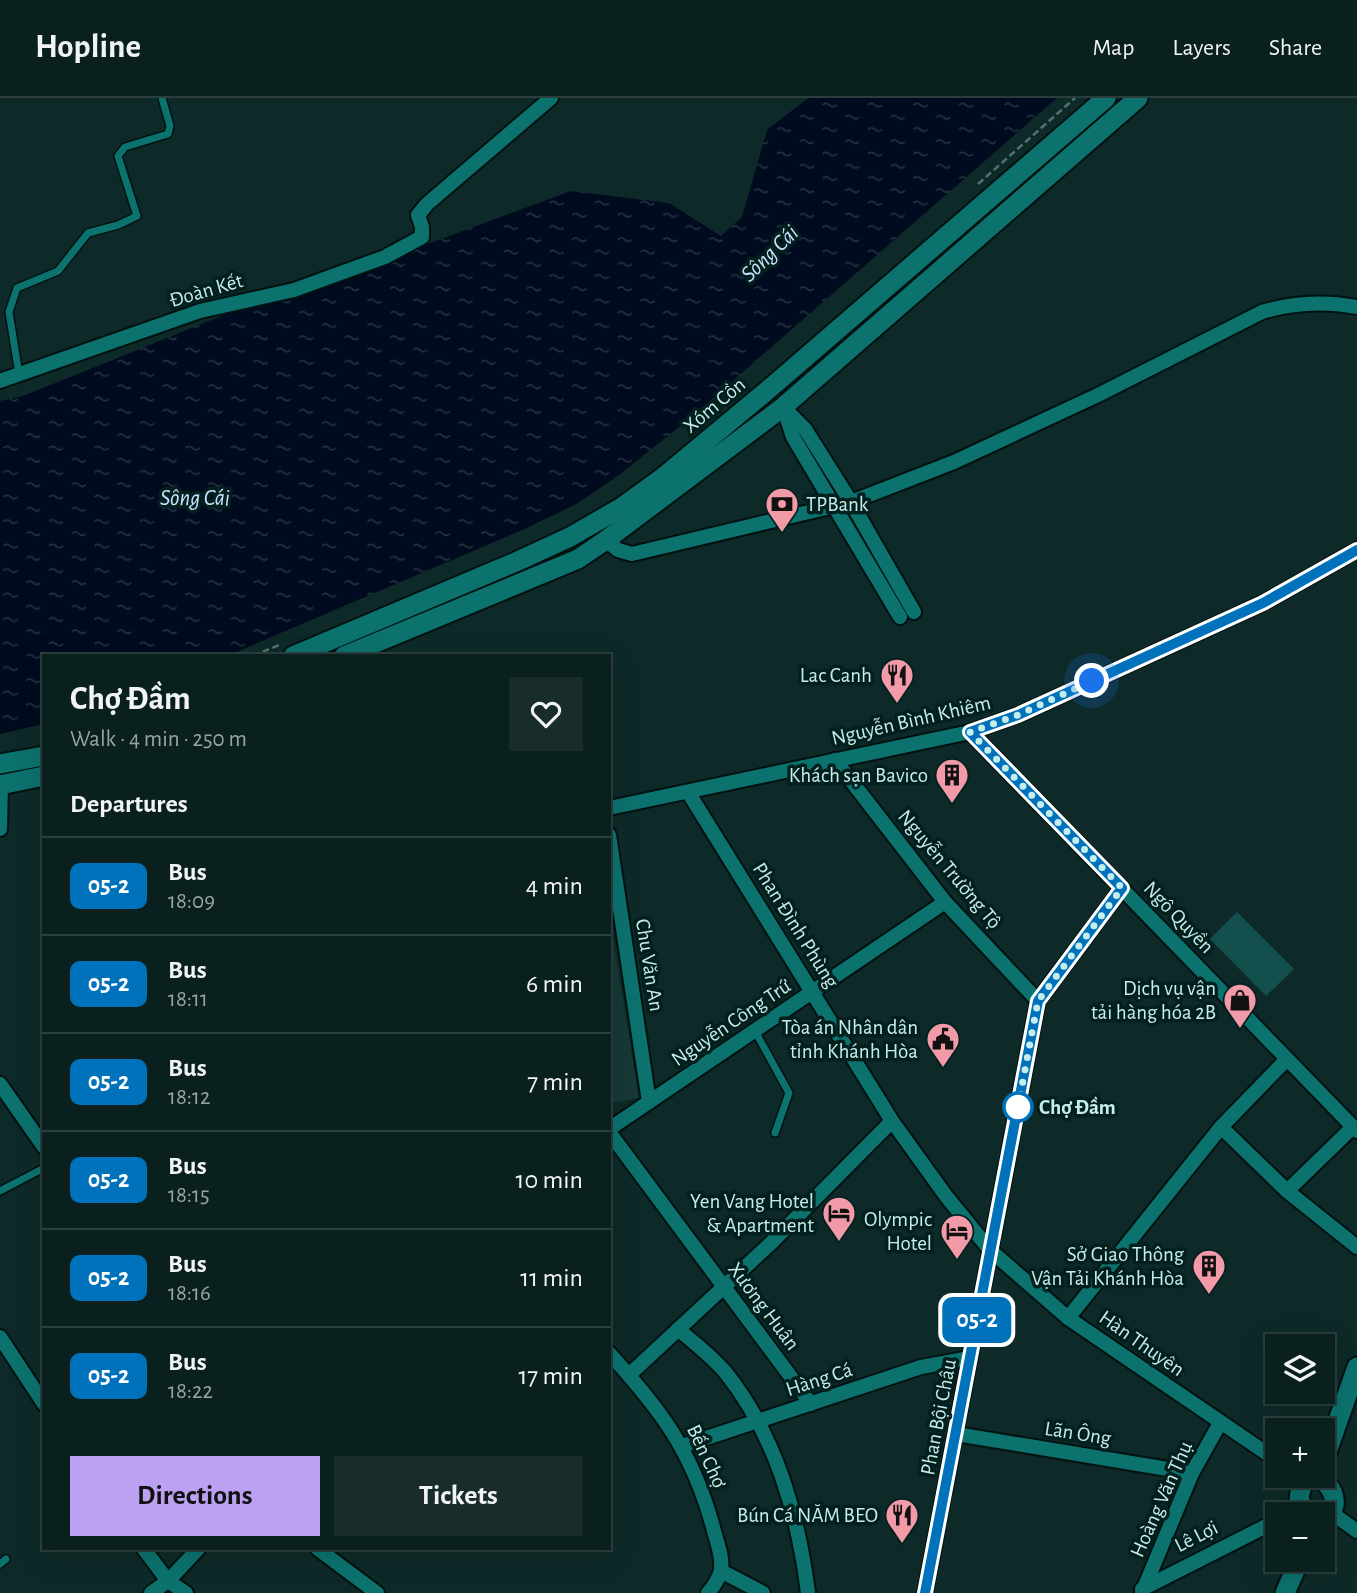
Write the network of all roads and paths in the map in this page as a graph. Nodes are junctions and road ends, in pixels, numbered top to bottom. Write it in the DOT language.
graph roads {
  1 [pos="162,98"];
  2 [pos="551,98"];
  3 [pos="1075,98"];
  4 [pos="1106,98"];
  5 [pos="1138,98"];
  6 [pos="972,188"];
  7 [pos="1357,307"];
  8 [pos="19,374"];
  9 [pos="0,381"];
  10 [pos="769,389"];
  11 [pos="783,407"];
  12 [pos="851,502"];
  13 [pos="835,506"];
  14 [pos="606,540"];
  15 [pos="1357,550"];
  16 [pos="291,648"];
  17 [pos="262,654"];
  18 [pos="349,654"];
  19 [pos="970,732"];
  20 [pos="42,756"];
  21 [pos="835,760"];
  22 [pos="0,764"];
  23 [pos="42,776"];
  24 [pos="1,785"];
  25 [pos="688,792"];
  26 [pos="611,808"];
  27 [pos="0,829"];
  28 [pos="611,848"];
  29 [pos="1122,888"];
  30 [pos="945,902"];
  31 [pos="814,991"];
  32 [pos="1038,1001"];
  33 [pos="755,1031"];
  34 [pos="1287,1059"];
  35 [pos="0,1084"];
  36 [pos="649,1102"];
  37 [pos="892,1121"];
  38 [pos="1221,1127"];
  39 [pos="611,1129"];
  40 [pos="1355,1129"];
  41 [pos="611,1133"];
  42 [pos="775,1133"];
  43 [pos="42,1144"];
  44 [pos="42,1169"];
  45 [pos="0,1191"];
  46 [pos="1287,1191"];
  47 [pos="1357,1247"];
  48 [pos="990,1250"];
  49 [pos="724,1287"];
  50 [pos="1068,1318"];
  51 [pos="678,1329"];
  52 [pos="0,1337"];
  53 [pos="611,1355"];
  54 [pos="970,1358"];
  55 [pos="1357,1367"];
  56 [pos="629,1375"];
  57 [pos="42,1401"];
  58 [pos="811,1404"];
  59 [pos="1335,1420"];
  60 [pos="759,1421"];
  61 [pos="1220,1423"];
  62 [pos="956,1434"];
  63 [pos="682,1446"];
  64 [pos="1265,1452"];
  65 [pos="1192,1473"];
  66 [pos="1335,1483"];
  67 [pos="1337,1505"];
  68 [pos="1265,1527"];
  69 [pos="1357,1531"];
  70 [pos="145,1550"];
  71 [pos="197,1550"];
  72 [pos="319,1550"];
  73 [pos="721,1571"];
  74 [pos="1294,1572"];
  75 [pos="168,1581"];
  76 [pos="1140,1591"];
  77 [pos="151,1593"];
  78 [pos="186,1593"];
  79 [pos="377,1593"];
  80 [pos="708,1593"];
  81 [pos="763,1593"];
  82 [pos="808,1593"];
  83 [pos="925,1593"];
  84 [pos="1285,1593"];
  1 -- 8 [label="lane"];
  2 -- 8 [label="street, Đoàn Kết"];
  3 -- 6 [label="path"];
  4 -- 10 [label="street, Xóm Cồn"];
  5 -- 11 [label="street, Xóm Cồn"];
  7 -- 12 [label="street"];
  8 -- 9 [label="street, Đoàn Kết"];
  10 -- 11 [label="street"];
  10 -- 16 [label="street, Xóm Cồn"];
  11 -- 12 [label="street"];
  11 -- 13 [label="street"];
  11 -- 14 [label="street, Xóm Cồn"];
  12 -- 13 [label="street"];
  12 -- 13 [label="street"];
  13 -- 14 [label="street"];
  14 -- 18 [label="street, Xóm Cồn"];
  15 -- 19 [label="street, Nguyễn Bình Khiêm"];
  16 -- 17 [label="path"];
  19 -- 21 [label="street, Nguyễn Bình Khiêm"];
  19 -- 29 [label="street, Ngô Quyền"];
  20 -- 22 [label="street"];
  21 -- 25 [label="street, Nguyễn Bình Khiêm"];
  21 -- 30 [label="street, Nguyễn Trường Tộ"];
  23 -- 24 [label="street"];
  24 -- 27 [label="street"];
  25 -- 26 [label="street, Nguyễn Bình Khiêm"];
  25 -- 31 [label="street, Phan Đình Phùng"];
  28 -- 36 [label="street, Chu Văn An"];
  29 -- 32 [label="street"];
  29 -- 34 [label="street, Ngô Quyền"];
  30 -- 31 [label="street, Nguyễn Công Trứ"];
  30 -- 32 [label="street, Nguyễn Trường Tộ"];
  31 -- 33 [label="street, Nguyễn Công Trứ"];
  31 -- 37 [label="street, Phan Đình Phùng"];
  32 -- 48 [label="street, Phan Bội Châu"];
  33 -- 36 [label="street, Nguyễn Công Trứ"];
  33 -- 42 [label="lane"];
  34 -- 38 [label="street"];
  34 -- 40 [label="street, Ngô Quyền"];
  35 -- 43 [label="street"];
  36 -- 39 [label="street, Nguyễn Công Trứ"];
  37 -- 48 [label="street, Phan Đình Phùng"];
  37 -- 49 [label="street"];
  38 -- 46 [label="street"];
  38 -- 50 [label="street"];
  40 -- 46 [label="street"];
  41 -- 49 [label="street, Xương Huân"];
  44 -- 45 [label="lane"];
  46 -- 47 [label="street"];
  48 -- 50 [label="street, Hàn Thuyên"];
  48 -- 54 [label="street, Phan Bội Châu"];
  49 -- 51 [label="street"];
  49 -- 58 [label="street, Xương Huân"];
  50 -- 61 [label="street, Hàn Thuyên"];
  51 -- 56 [label="street"];
  51 -- 60 [label="street"];
  52 -- 57 [label="street"];
  53 -- 56 [label="street, Bến Chợ"];
  54 -- 58 [label="street, Hàng Cá"];
  54 -- 62 [label="street, Phan Bội Châu"];
  55 -- 59 [label="street"];
  56 -- 63 [label="street, Bến Chợ"];
  58 -- 60 [label="street, Hàng Cá"];
  60 -- 63 [label="street, Hàng Cá"];
  60 -- 82 [label="street"];
  61 -- 64 [label="street, Hàn Thuyên"];
  61 -- 65 [label="street, Hoàng Văn Thụ"];
  62 -- 65 [label="street, Lãn Ông"];
  62 -- 83 [label="street, Phan Bội Châu"];
  63 -- 73 [label="street, Bến Chợ"];
  65 -- 76 [label="street, Hoàng Văn Thụ"];
  66 -- 67 [label="street"];
  67 -- 69 [label="street"];
  68 -- 76 [label="street, Lê Lợi"];
  70 -- 75 [label="street"];
  71 -- 75 [label="street"];
  72 -- 79 [label="street"];
  73 -- 80 [label="street"];
  73 -- 81 [label="street"];
  74 -- 84 [label="street"];
  75 -- 77 [label="street"];
  75 -- 78 [label="street"];
}
